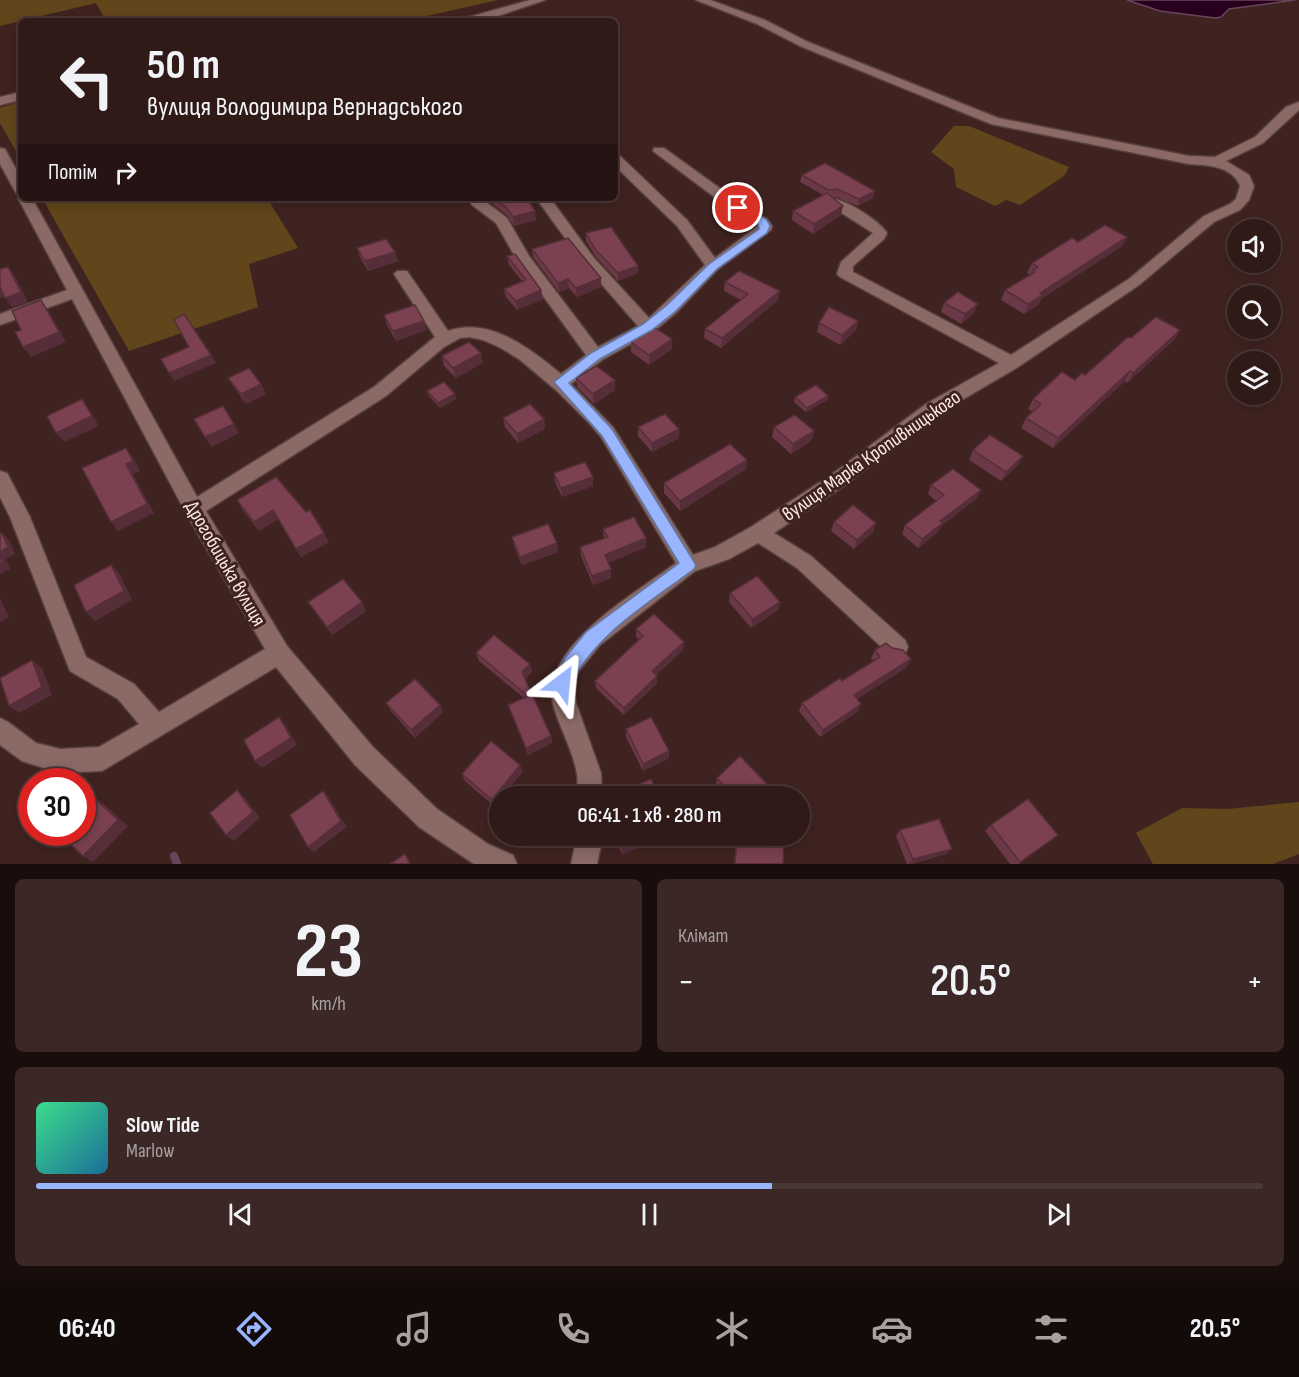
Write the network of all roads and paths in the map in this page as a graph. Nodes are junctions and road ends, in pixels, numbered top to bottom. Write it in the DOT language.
graph roads {
  1 [pos="540,0"];
  2 [pos="701,0"];
  3 [pos="476,18"];
  4 [pos="18,97"];
  5 [pos="0,101"];
  6 [pos="1299,106"];
  7 [pos="658,151"];
  8 [pos="0,152"];
  9 [pos="1217,161"];
  10 [pos="618,162"];
  11 [pos="18,185"];
  12 [pos="27,201"];
  13 [pos="545,201"];
  14 [pos="477,202"];
  15 [pos="834,202"];
  16 [pos="713,266"];
  17 [pos="402,274"];
  18 [pos="77,292"];
  19 [pos="0,320"];
  20 [pos="648,327"];
  21 [pos="444,338"];
  22 [pos="596,356"];
  23 [pos="1012,363"];
  24 [pos="561,382"];
  25 [pos="0,478"];
  26 [pos="194,509"];
  27 [pos="758,533"];
  28 [pos="688,565"];
  29 [pos="897,647"];
  30 [pos="279,653"];
  31 [pos="156,727"];
  32 [pos="0,730"];
  33 [pos="590,786"];
  34 [pos="588,846"];
  35 [pos="504,864"];
  36 [pos="584,864"];
  1 -- 3 [label="street"];
  2 -- 9 [label="street"];
  4 -- 5 [label="street"];
  6 -- 9 [label="street"];
  7 -- 16 [label="street"];
  8 -- 11 [label="street"];
  9 -- 23 [label="street, вулиця Марка Кропивницького"];
  10 -- 16 [label="street"];
  12 -- 18 [label="street, Дрогобицька вулиця"];
  13 -- 20 [label="street"];
  14 -- 22 [label="street"];
  15 -- 23 [label="street"];
  16 -- 20 [label="street"];
  17 -- 21 [label="street"];
  18 -- 19 [label="street"];
  18 -- 26 [label="street, Дрогобицька вулиця"];
  20 -- 22 [label="street"];
  21 -- 24 [label="street"];
  21 -- 26 [label="street"];
  22 -- 24 [label="street"];
  23 -- 27 [label="street, вулиця Марка Кропивницького"];
  24 -- 28 [label="street"];
  25 -- 31 [label="street"];
  26 -- 30 [label="street, Дрогобицька вулиця"];
  27 -- 28 [label="street, вулиця Марка Кропивницького"];
  27 -- 29 [label="street"];
  28 -- 33 [label="street, вулиця Марка Кропивницького"];
  30 -- 31 [label="street"];
  30 -- 35 [label="street, Дрогобицька вулиця"];
  31 -- 32 [label="street"];
  34 -- 36 [label="street"];
}
